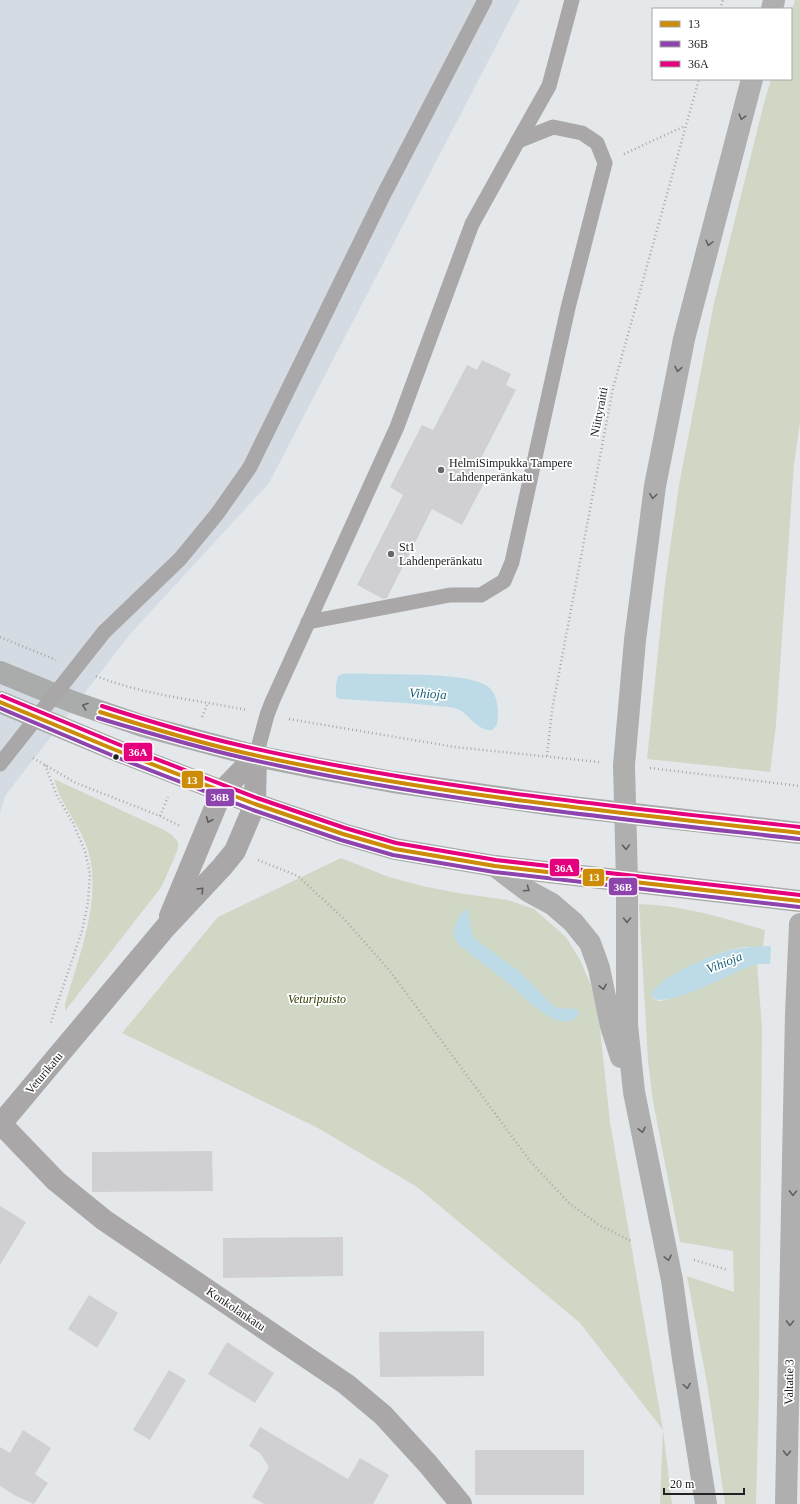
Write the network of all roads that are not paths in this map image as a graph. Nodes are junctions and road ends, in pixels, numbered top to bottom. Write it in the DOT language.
graph roads {
  1 [pos="485,0"];
  2 [pos="572,0"];
  3 [pos="752,80"];
  4 [pos="518,141"];
  5 [pos="308,622"];
  6 [pos="0,672"];
  7 [pos="0,702"];
  8 [pos="256,756"];
  9 [pos="0,764"];
  10 [pos="222,791"];
  11 [pos="255,804"];
  12 [pos="625,813"];
  13 [pos="800,833"];
  14 [pos="495,866"];
  15 [pos="627,881"];
  16 [pos="800,901"];
  17 [pos="800,924"];
  18 [pos="164,928"];
  19 [pos="634,1092"];
  20 [pos="1,1124"];
  21 [pos="461,1504"];
  22 [pos="706,1504"];
  23 [pos="786,1504"];
  1 -- 9 [label="lane, bridge"];
  2 -- 4 [label="lane"];
  3 -- 12 [label="highway, one-way"];
  4 -- 5 [label="lane"];
  4 -- 5 [label="lane"];
  5 -- 8 [label="lane"];
  8 -- 6 [label="main road, one-way"];
  7 -- 10 [label="main road"];
  8 -- 10 [label="street, Veturikatu"];
  8 -- 11 [label="street, Veturikatu"];
  8 -- 12 [label="main road"];
  10 -- 11 [label="main road"];
  10 -- 18 [label="street, Veturikatu, one-way"];
  11 -- 14 [label="main road"];
  18 -- 11 [label="street, Veturikatu, one-way"];
  12 -- 13 [label="main road"];
  12 -- 15 [label="highway, one-way"];
  14 -- 15 [label="main road"];
  14 -- 19 [label="highway, one-way"];
  15 -- 16 [label="main road"];
  15 -- 19 [label="highway, one-way"];
  17 -- 23 [label="highway, Valtatie 3, one-way"];
  18 -- 20 [label="street, Veturikatu"];
  19 -- 22 [label="highway, one-way"];
  20 -- 21 [label="street, Konkolankatu"];
}
